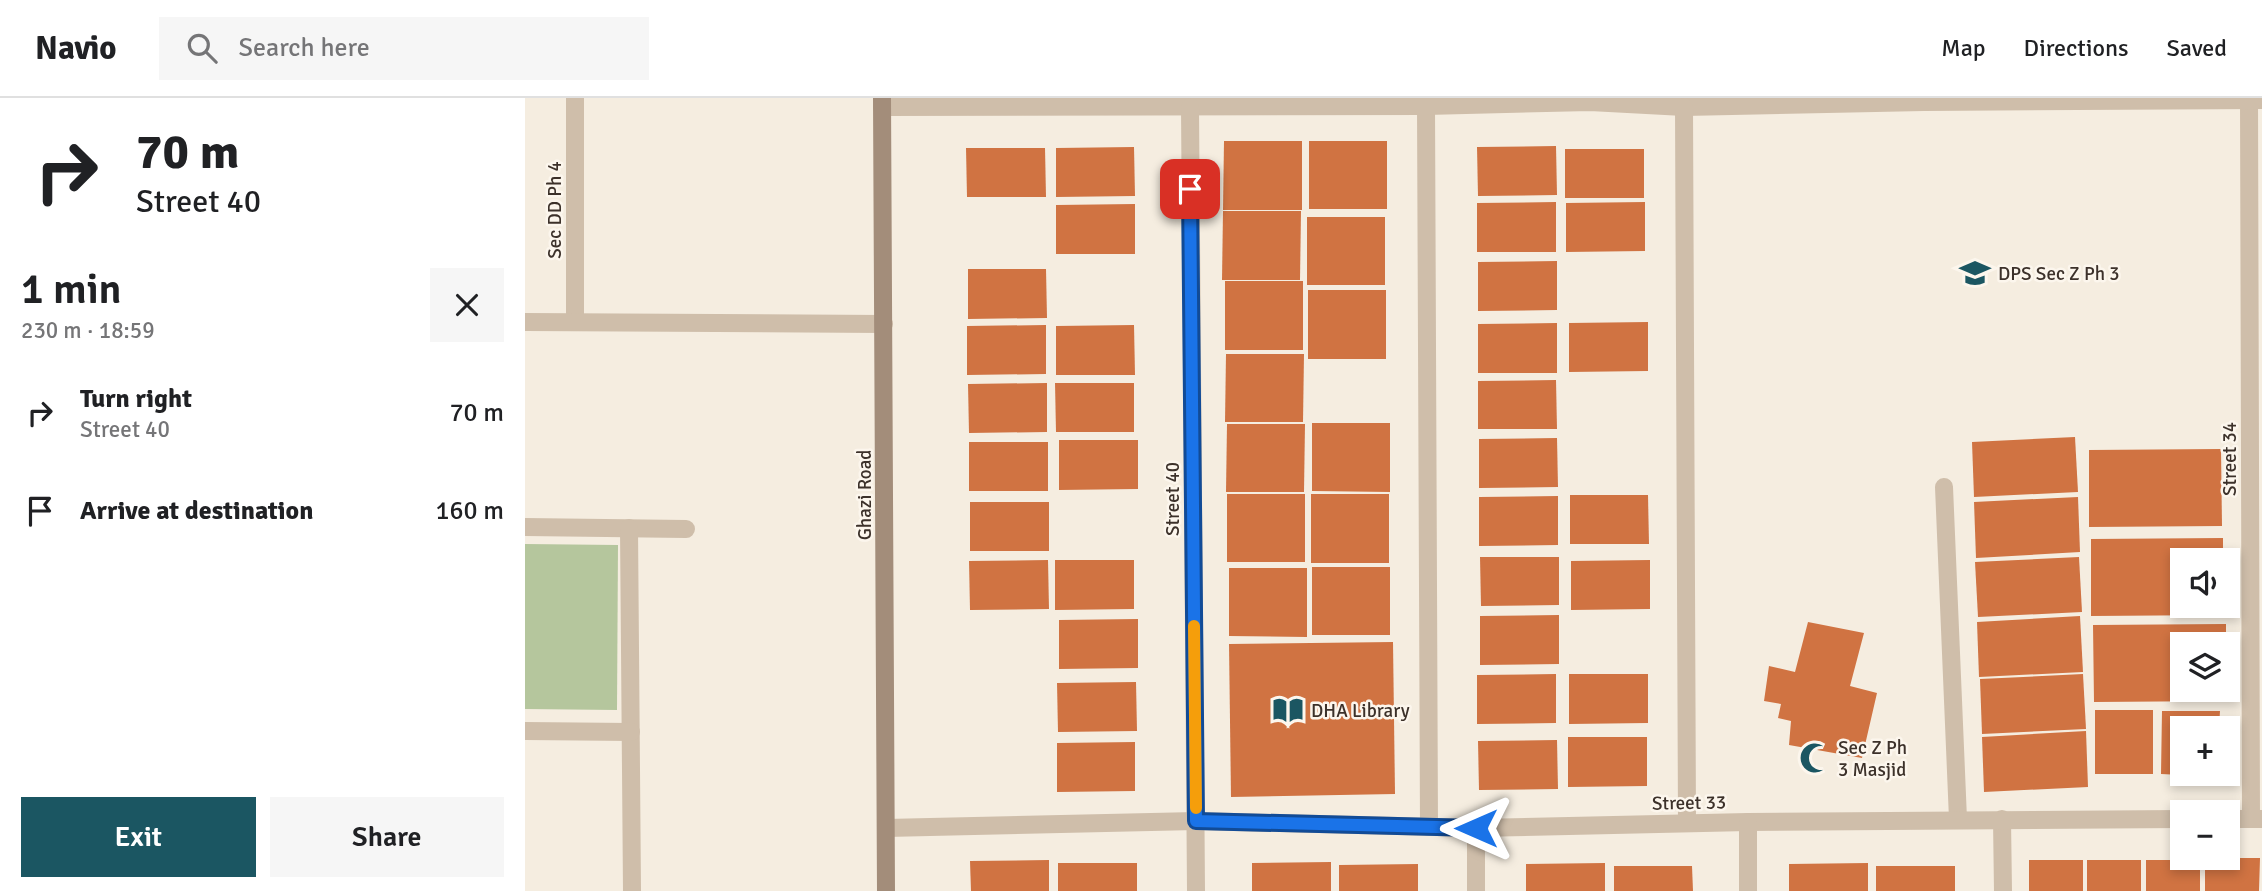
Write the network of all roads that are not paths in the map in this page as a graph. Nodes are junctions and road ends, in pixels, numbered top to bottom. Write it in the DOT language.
graph roads {
  1 [pos="575,98"];
  2 [pos="1590,100"];
  3 [pos="1924,100"];
  4 [pos="2253,100"];
  5 [pos="882,102"];
  6 [pos="1259,102"];
  7 [pos="1426,106"];
  8 [pos="1190,107"];
  9 [pos="1684,107"];
  10 [pos="525,322"];
  11 [pos="575,322"];
  12 [pos="884,324"];
  13 [pos="1944,487"];
  14 [pos="525,527"];
  15 [pos="629,528"];
  16 [pos="686,529"];
  17 [pos="525,731"];
  18 [pos="631,732"];
  19 [pos="1958,819"];
  20 [pos="2002,819"];
  21 [pos="2170,819"];
  22 [pos="2257,819"];
  23 [pos="1196,821"];
  24 [pos="1748,822"];
  25 [pos="1687,823"];
  26 [pos="886,828"];
  27 [pos="1429,828"];
  28 [pos="1476,828"];
  29 [pos="632,891"];
  30 [pos="886,891"];
  31 [pos="1196,891"];
  32 [pos="1476,891"];
  33 [pos="1748,891"];
  34 [pos="2003,891"];
  1 -- 11 [label="street, Sec DD Ph 4"];
  2 -- 7 [label="street"];
  2 -- 9 [label="street"];
  3 -- 4 [label="street"];
  3 -- 9 [label="street"];
  4 -- 22 [label="street, Street 34"];
  5 -- 8 [label="street"];
  5 -- 12 [label="main road, Ghazi Road"];
  6 -- 7 [label="street"];
  6 -- 8 [label="street"];
  7 -- 27 [label="street"];
  8 -- 23 [label="street, Street 40"];
  9 -- 25 [label="street"];
  10 -- 11 [label="street"];
  11 -- 12 [label="street"];
  12 -- 26 [label="main road, Ghazi Road"];
  13 -- 19 [label="street"];
  14 -- 15 [label="street"];
  15 -- 16 [label="street"];
  15 -- 18 [label="street"];
  17 -- 18 [label="street"];
  18 -- 29 [label="street"];
  19 -- 20 [label="street, Street 33"];
  19 -- 24 [label="street, Street 33"];
  20 -- 21 [label="street, Street 33"];
  20 -- 34 [label="street"];
  23 -- 26 [label="street, Street 33"];
  23 -- 27 [label="street, Street 33"];
  23 -- 31 [label="street, Street 40"];
  24 -- 25 [label="street, Street 33"];
  24 -- 33 [label="street"];
  25 -- 28 [label="street, Street 33"];
  26 -- 30 [label="main road, Ghazi Road"];
  27 -- 28 [label="street, Street 33"];
  28 -- 32 [label="street"];
}
